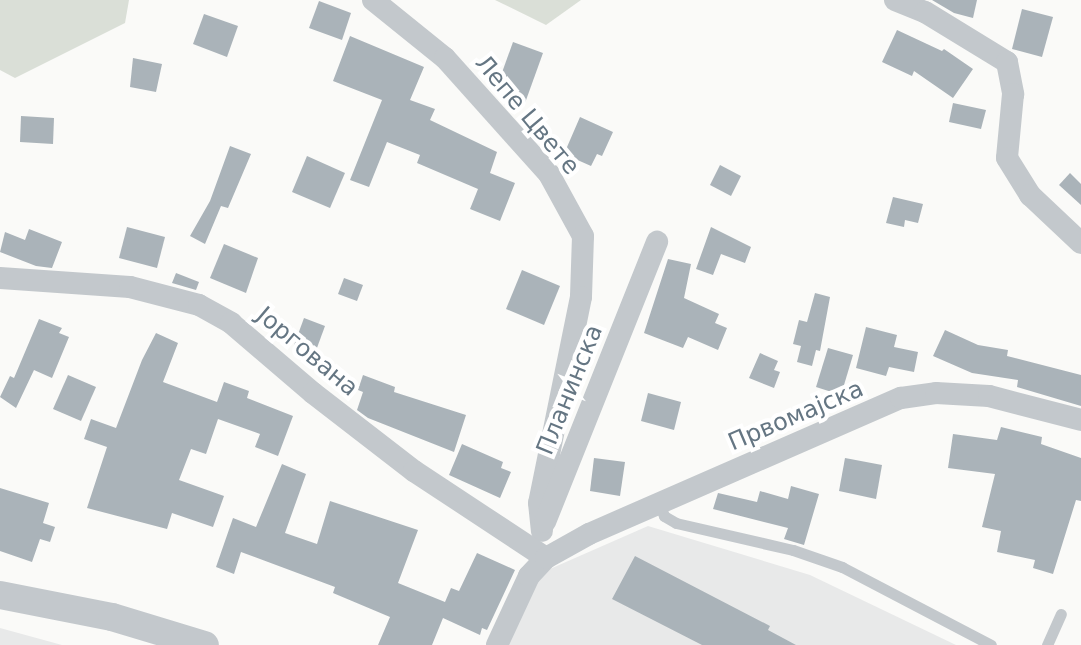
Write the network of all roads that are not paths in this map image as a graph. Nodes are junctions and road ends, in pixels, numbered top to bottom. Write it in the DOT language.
graph roads {
  1 [pos="373,0"];
  2 [pos="895,0"];
  3 [pos="657,242"];
  4 [pos="1081,243"];
  5 [pos="0,278"];
  6 [pos="1081,420"];
  7 [pos="659,504"];
  8 [pos="542,531"];
  9 [pos="546,558"];
  10 [pos="0,595"];
  11 [pos="1061,614"];
  12 [pos="205,645"];
  13 [pos="497,645"];
  14 [pos="991,645"];
  15 [pos="1047,645"];
  1 -- 8 [label="street, Лепе Цвете"];
  2 -- 4 [label="street"];
  3 -- 8 [label="street, Планинска"];
  5 -- 9 [label="street, Јоргована"];
  6 -- 7 [label="street, Првомајска"];
  7 -- 9 [label="street, Првомајска"];
  7 -- 14 [label="lane"];
  8 -- 9 [label="street"];
  9 -- 13 [label="street"];
  10 -- 12 [label="street"];
  11 -- 15 [label="lane"];
}
